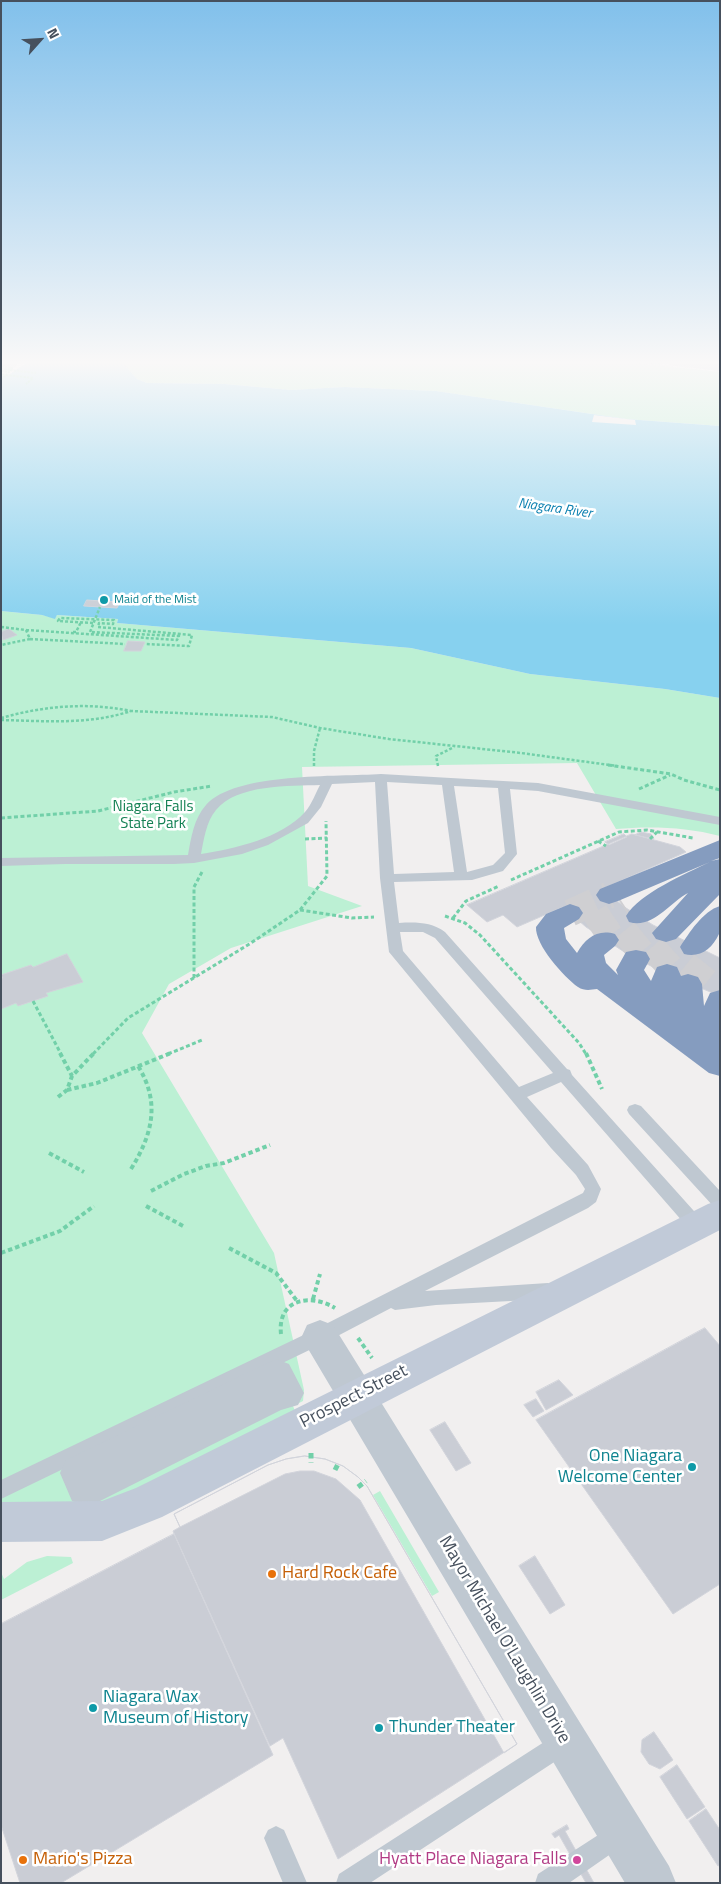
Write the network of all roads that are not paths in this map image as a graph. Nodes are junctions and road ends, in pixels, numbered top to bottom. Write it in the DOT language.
graph roads {
  1 [pos="381,778"];
  2 [pos="328,780"];
  3 [pos="447,781"];
  4 [pos="504,784"];
  5 [pos="720,822"];
  6 [pos="194,860"];
  7 [pos="714,861"];
  8 [pos="1,862"];
  9 [pos="461,876"];
  10 [pos="387,878"];
  11 [pos="720,898"];
  12 [pos="570,913"];
  13 [pos="720,915"];
  14 [pos="392,922"];
  15 [pos="666,929"];
  16 [pos="654,966"];
  17 [pos="589,981"];
  18 [pos="671,1018"];
  19 [pos="714,1043"];
  20 [pos="720,1065"];
  21 [pos="565,1074"];
  22 [pos="516,1095"];
  23 [pos="635,1110"];
  24 [pos="712,1214"];
  25 [pos="570,1289"];
  26 [pos="384,1304"];
  27 [pos="330,1324"];
  28 [pos="367,1381"];
  29 [pos="1,1490"];
  30 [pos="1,1522"];
  31 [pos="566,1741"];
  32 [pos="622,1833"];
  33 [pos="276,1838"];
  34 [pos="295,1883"];
  35 [pos="348,1883"];
  36 [pos="547,1883"];
  37 [pos="652,1883"];
  1 -- 2 [label="lane"];
  1 -- 3 [label="lane"];
  1 -- 10 [label="lane"];
  2 -- 6 [label="lane"];
  2 -- 6 [label="lane"];
  3 -- 4 [label="lane"];
  3 -- 9 [label="lane"];
  4 -- 5 [label="lane"];
  4 -- 9 [label="lane"];
  6 -- 8 [label="lane"];
  7 -- 15 [label="highway"];
  7 -- 15 [label="highway"];
  9 -- 10 [label="lane"];
  10 -- 14 [label="lane"];
  11 -- 15 [label="highway"];
  12 -- 17 [label="highway"];
  13 -- 15 [label="highway"];
  14 -- 21 [label="lane"];
  14 -- 22 [label="lane"];
  16 -- 17 [label="highway"];
  16 -- 18 [label="highway"];
  16 -- 18 [label="highway"];
  16 -- 19 [label="highway"];
  17 -- 18 [label="highway"];
  18 -- 19 [label="highway"];
  18 -- 20 [label="highway"];
  19 -- 20 [label="highway"];
  21 -- 22 [label="lane"];
  21 -- 24 [label="lane"];
  22 -- 26 [label="lane"];
  23 -- 24 [label="lane"];
  24 -- 25 [label="main road, Prospect Street"];
  25 -- 26 [label="lane"];
  25 -- 28 [label="main road, Prospect Street"];
  26 -- 27 [label="lane"];
  27 -- 28 [label="street, Mayor Michael O'Laughlin Drive"];
  27 -- 29 [label="lane"];
  28 -- 30 [label="main road, Prospect Street"];
  28 -- 31 [label="street, Mayor Michael O'Laughlin Drive"];
  31 -- 32 [label="street, Mayor Michael O'Laughlin Drive"];
  31 -- 35 [label="lane"];
  32 -- 36 [label="lane"];
  32 -- 37 [label="street, Mayor Michael O'Laughlin Drive"];
  33 -- 34 [label="lane"];
}
